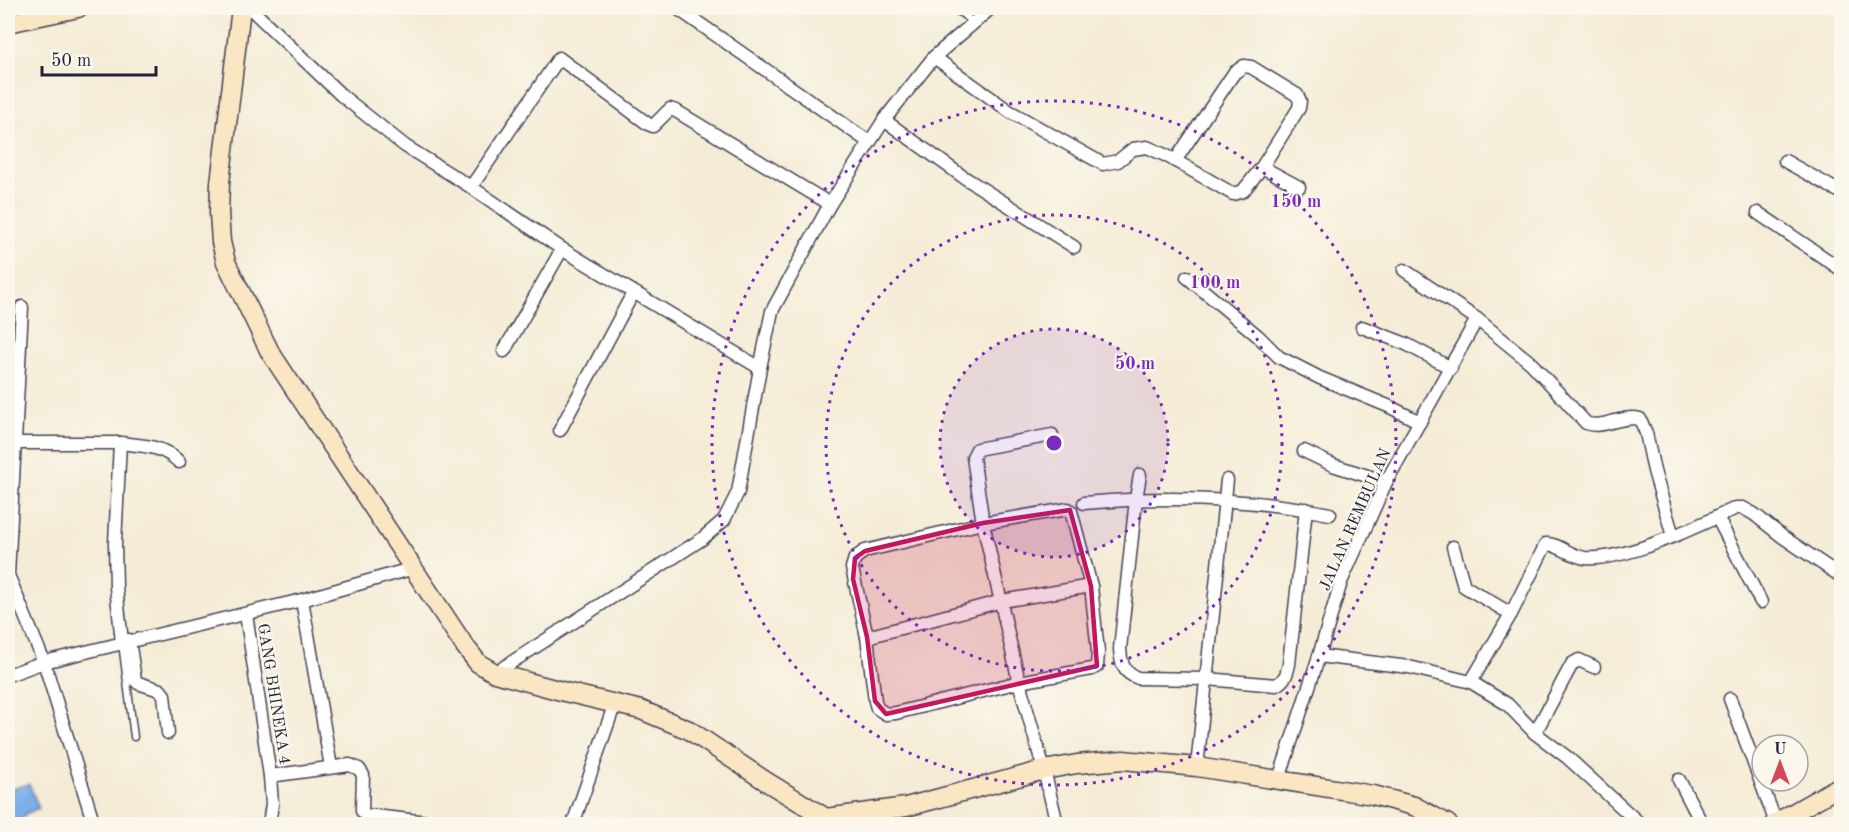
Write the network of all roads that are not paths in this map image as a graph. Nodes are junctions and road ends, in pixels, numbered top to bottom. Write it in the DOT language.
graph roads {
  1 [pos="74,8"];
  2 [pos="241,8"];
  3 [pos="250,8"];
  4 [pos="677,8"];
  5 [pos="953,8"];
  6 [pos="990,8"];
  7 [pos="13,17"];
  8 [pos="974,22"];
  9 [pos="934,57"];
  10 [pos="884,120"];
  11 [pos="869,142"];
  12 [pos="1175,160"];
  13 [pos="1785,160"];
  14 [pos="1262,166"];
  15 [pos="471,186"];
  16 [pos="1299,187"];
  17 [pos="1842,193"];
  18 [pos="830,204"];
  19 [pos="1758,213"];
  20 [pos="1074,247"];
  21 [pos="562,249"];
  22 [pos="1404,270"];
  23 [pos="1842,270"];
  24 [pos="1187,277"];
  25 [pos="633,293"];
  26 [pos="22,307"];
  27 [pos="1477,320"];
  28 [pos="1362,327"];
  29 [pos="504,351"];
  30 [pos="760,368"];
  31 [pos="1451,368"];
  32 [pos="1420,422"];
  33 [pos="560,430"];
  34 [pos="1052,435"];
  35 [pos="10,443"];
  36 [pos="120,443"];
  37 [pos="1304,451"];
  38 [pos="179,462"];
  39 [pos="1140,475"];
  40 [pos="1227,480"];
  41 [pos="1386,482"];
  42 [pos="1136,499"];
  43 [pos="1226,501"];
  44 [pos="1084,503"];
  45 [pos="1306,509"];
  46 [pos="1330,514"];
  47 [pos="1717,517"];
  48 [pos="983,523"];
  49 [pos="1673,536"];
  50 [pos="1453,547"];
  51 [pos="414,567"];
  52 [pos="1842,577"];
  53 [pos="1091,586"];
  54 [pos="302,600"];
  55 [pos="1002,601"];
  56 [pos="1761,602"];
  57 [pos="246,614"];
  58 [pos="1511,614"];
  59 [pos="867,637"];
  60 [pos="126,641"];
  61 [pos="1319,656"];
  62 [pos="44,662"];
  63 [pos="1594,667"];
  64 [pos="495,673"];
  65 [pos="8,675"];
  66 [pos="1207,679"];
  67 [pos="1018,682"];
  68 [pos="1470,682"];
  69 [pos="1730,699"];
  70 [pos="615,703"];
  71 [pos="168,733"];
  72 [pos="1535,733"];
  73 [pos="134,737"];
  74 [pos="331,767"];
  75 [pos="1197,767"];
  76 [pos="1044,770"];
  77 [pos="270,776"];
  78 [pos="1279,779"];
  79 [pos="1679,780"];
  80 [pos="1842,785"];
  81 [pos="824,821"];
  82 [pos="1775,824"];
  83 [pos="94,825"];
  84 [pos="269,825"];
  85 [pos="445,825"];
  86 [pos="573,825"];
  87 [pos="1057,825"];
  88 [pos="1448,825"];
  89 [pos="1640,825"];
  90 [pos="1702,825"];
  1 -- 7 [label="street"];
  2 -- 51 [label="street"];
  3 -- 15 [label="street"];
  4 -- 11 [label="street"];
  5 -- 8 [label="lane"];
  6 -- 8 [label="street"];
  8 -- 9 [label="street"];
  9 -- 10 [label="street"];
  9 -- 12 [label="street"];
  10 -- 11 [label="street"];
  10 -- 20 [label="street"];
  11 -- 18 [label="street"];
  12 -- 14 [label="street"];
  12 -- 14 [label="street"];
  13 -- 17 [label="street"];
  14 -- 16 [label="street"];
  15 -- 18 [label="street"];
  15 -- 21 [label="street"];
  18 -- 30 [label="street"];
  19 -- 23 [label="street"];
  21 -- 25 [label="street"];
  21 -- 29 [label="street"];
  22 -- 27 [label="street"];
  24 -- 32 [label="street"];
  25 -- 30 [label="street"];
  25 -- 33 [label="street"];
  26 -- 35 [label="street"];
  27 -- 31 [label="street, JALAN REMBULAN"];
  27 -- 49 [label="street"];
  28 -- 31 [label="street"];
  30 -- 64 [label="street"];
  31 -- 32 [label="street, JALAN REMBULAN"];
  32 -- 41 [label="street, JALAN REMBULAN"];
  34 -- 48 [label="street"];
  35 -- 36 [label="street"];
  35 -- 62 [label="street"];
  36 -- 38 [label="street"];
  36 -- 60 [label="street"];
  37 -- 41 [label="street"];
  39 -- 42 [label="street"];
  40 -- 43 [label="street"];
  41 -- 61 [label="street, JALAN REMBULAN"];
  42 -- 43 [label="street"];
  42 -- 44 [label="street"];
  42 -- 66 [label="street"];
  43 -- 45 [label="street"];
  43 -- 66 [label="street"];
  45 -- 46 [label="street"];
  45 -- 66 [label="street"];
  47 -- 49 [label="street"];
  47 -- 52 [label="street"];
  47 -- 56 [label="street"];
  48 -- 53 [label="street"];
  48 -- 55 [label="street"];
  48 -- 59 [label="street"];
  49 -- 58 [label="street"];
  50 -- 58 [label="street"];
  51 -- 54 [label="street"];
  51 -- 64 [label="street"];
  53 -- 55 [label="street"];
  53 -- 67 [label="street"];
  54 -- 57 [label="street"];
  54 -- 74 [label="street"];
  55 -- 59 [label="street"];
  55 -- 67 [label="street"];
  57 -- 60 [label="street"];
  57 -- 77 [label="street, GANG BHINEKA 4"];
  58 -- 68 [label="street"];
  59 -- 67 [label="street"];
  60 -- 62 [label="street"];
  60 -- 71 [label="street"];
  60 -- 73 [label="lane"];
  61 -- 68 [label="street"];
  61 -- 78 [label="street, JALAN REMBULAN"];
  62 -- 65 [label="street"];
  62 -- 83 [label="street"];
  63 -- 72 [label="street"];
  64 -- 70 [label="street"];
  66 -- 75 [label="street"];
  67 -- 76 [label="street"];
  68 -- 72 [label="street"];
  69 -- 82 [label="street"];
  70 -- 81 [label="street"];
  70 -- 86 [label="street"];
  72 -- 89 [label="street"];
  74 -- 77 [label="street, GANG BHINEKA 4"];
  74 -- 85 [label="street, GANG BHINEKA 4"];
  75 -- 76 [label="street"];
  75 -- 78 [label="street"];
  76 -- 81 [label="street"];
  76 -- 87 [label="street"];
  77 -- 84 [label="street"];
  78 -- 88 [label="street"];
  79 -- 90 [label="street"];
  80 -- 82 [label="street"];
}
